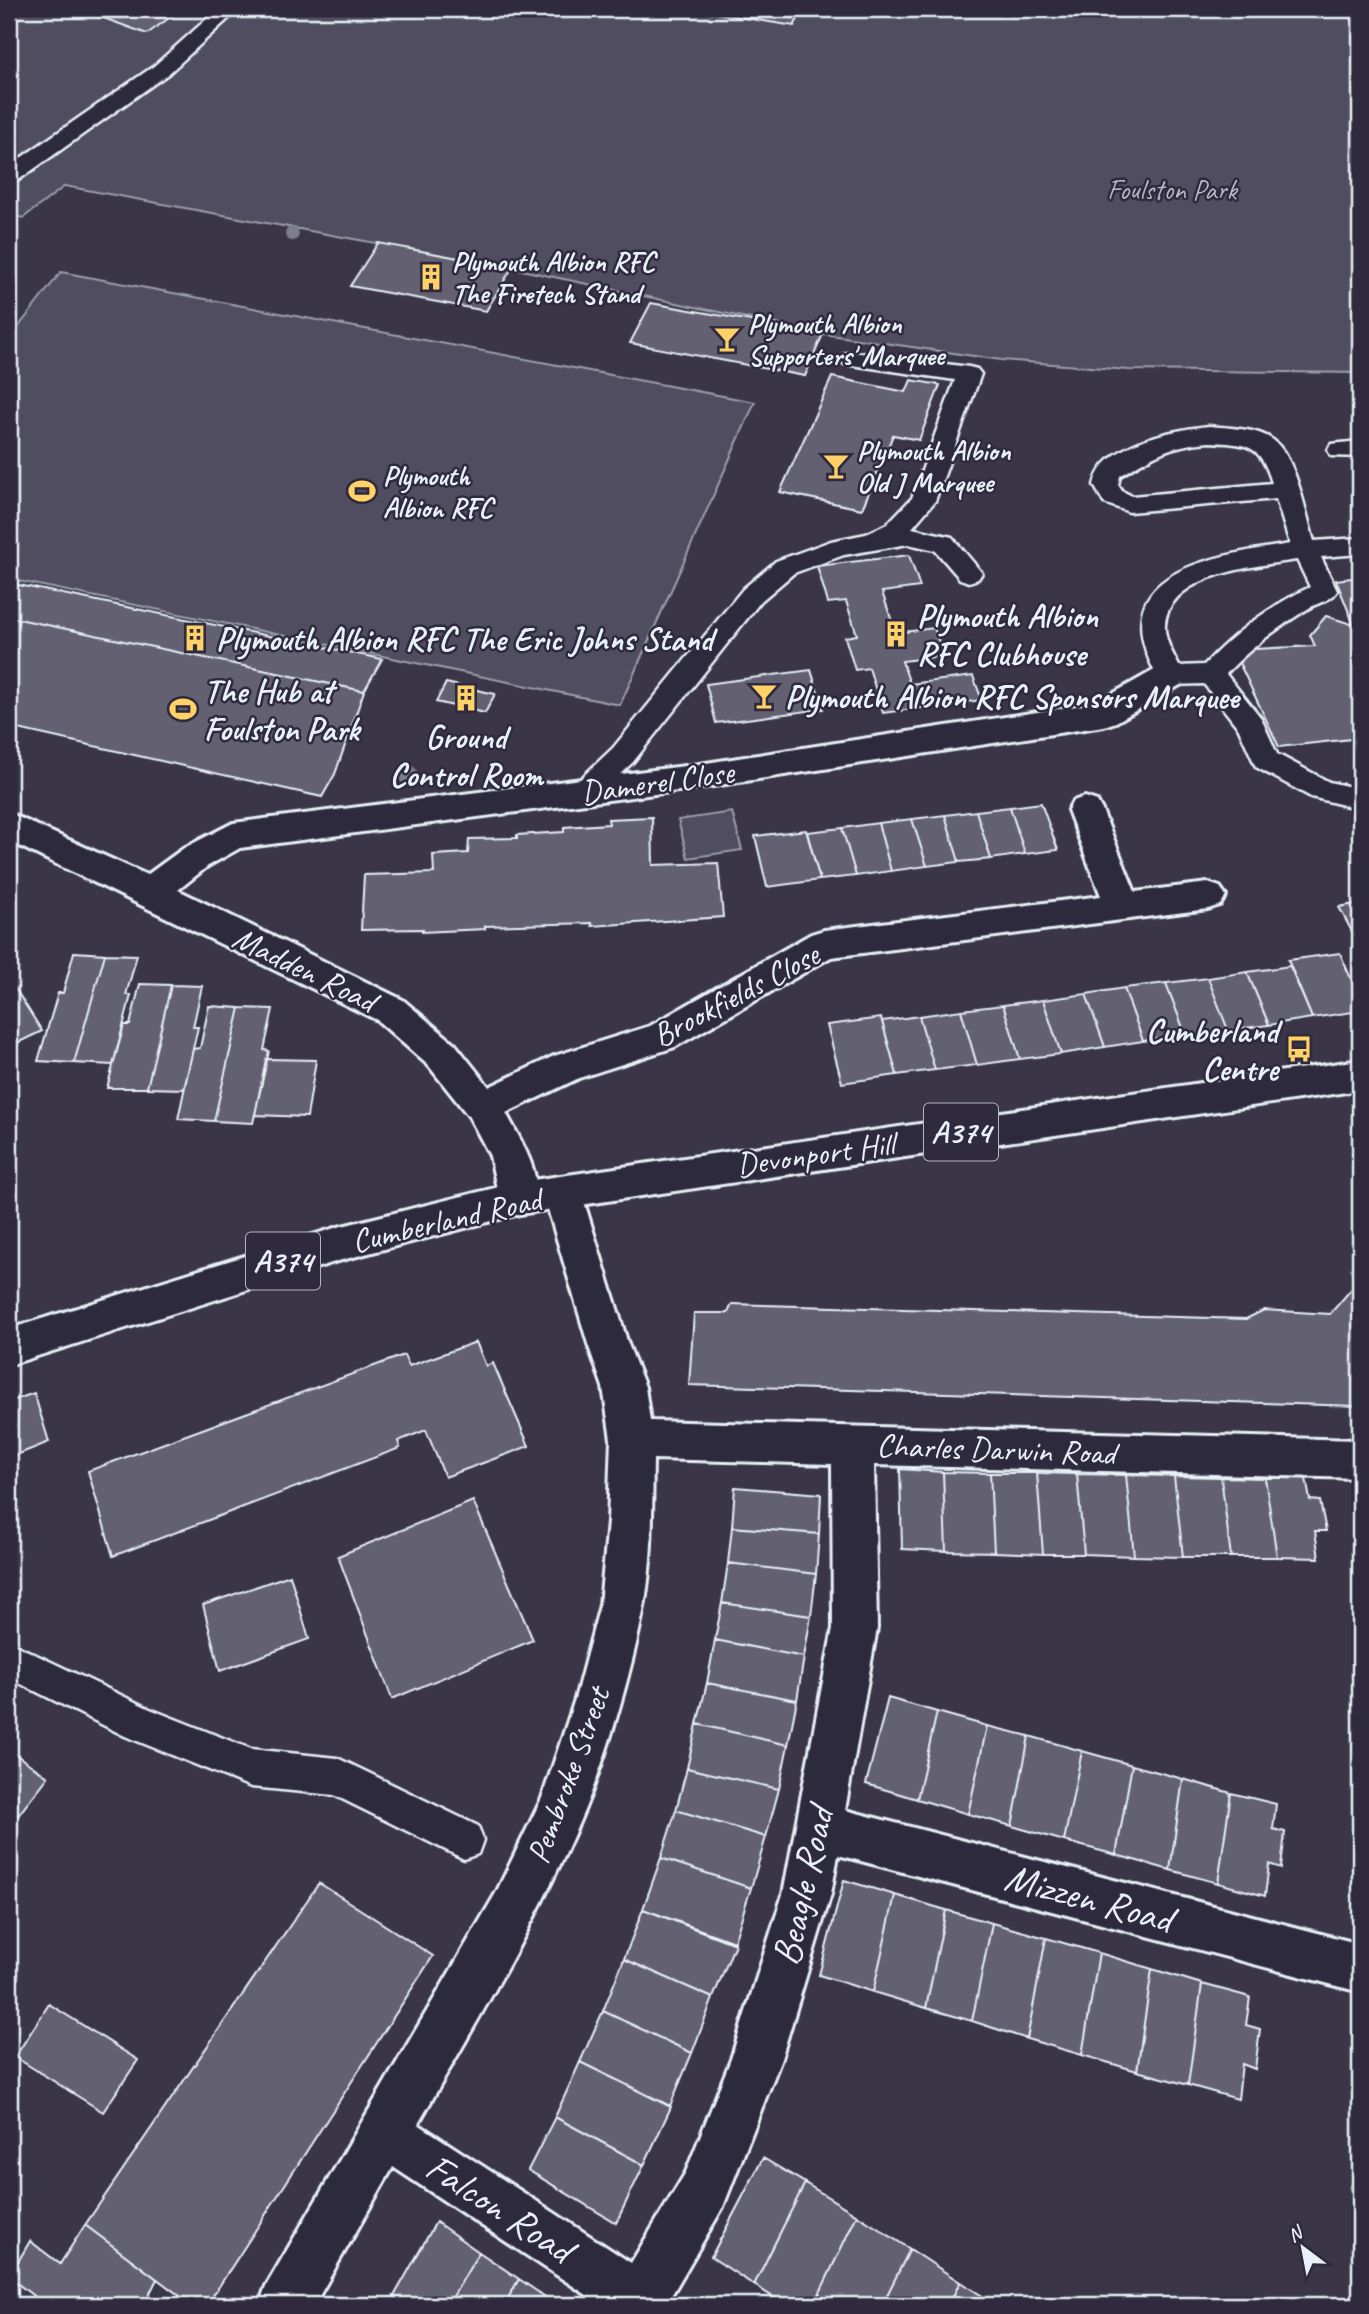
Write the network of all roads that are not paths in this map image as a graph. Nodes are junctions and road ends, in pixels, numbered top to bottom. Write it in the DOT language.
graph roads {
  1 [pos="229,9"];
  2 [pos="9,176"];
  3 [pos="852,359"];
  4 [pos="1284,490"];
  5 [pos="859,544"];
  6 [pos="1360,546"];
  7 [pos="1304,550"];
  8 [pos="969,573"];
  9 [pos="1211,674"];
  10 [pos="1170,676"];
  11 [pos="585,791"];
  12 [pos="1360,799"];
  13 [pos="1085,810"];
  14 [pos="9,826"];
  15 [pos="149,892"];
  16 [pos="1208,896"];
  17 [pos="1124,907"];
  18 [pos="1360,1075"];
  19 [pos="483,1107"];
  20 [pos="562,1192"];
  21 [pos="519,1198"];
  22 [pos="9,1347"];
  23 [pos="632,1440"];
  24 [pos="853,1444"];
  25 [pos="1360,1459"];
  26 [pos="9,1659"];
  27 [pos="818,1826"];
  28 [pos="464,1840"];
  29 [pos="1360,1968"];
  30 [pos="387,2133"];
  31 [pos="644,2302"];
  32 [pos="285,2305"];
  1 -- 2 [label="lane"];
  3 -- 5 [label="lane"];
  4 -- 4 [label="lane"];
  4 -- 7 [label="lane"];
  5 -- 8 [label="lane"];
  5 -- 11 [label="lane"];
  6 -- 7 [label="lane"];
  7 -- 9 [label="lane"];
  7 -- 10 [label="lane"];
  9 -- 10 [label="lane"];
  9 -- 12 [label="lane"];
  10 -- 11 [label="street, Damerel Close"];
  11 -- 15 [label="street, Damerel Close"];
  13 -- 17 [label="street"];
  14 -- 15 [label="street, Madden Road"];
  15 -- 19 [label="street, Madden Road"];
  16 -- 17 [label="street, Brookfields Close"];
  17 -- 19 [label="street, Brookfields Close"];
  18 -- 20 [label="street, Devonport Hill / A374"];
  19 -- 21 [label="street, Madden Road"];
  20 -- 21 [label="street, Cumberland Road / A374"];
  20 -- 23 [label="street, Pembroke Street"];
  21 -- 22 [label="street, Cumberland Road / A374"];
  23 -- 24 [label="street, Charles Darwin Road"];
  23 -- 30 [label="street, Pembroke Street"];
  24 -- 25 [label="street, Charles Darwin Road"];
  24 -- 27 [label="street, Beagle Road"];
  26 -- 28 [label="lane"];
  27 -- 29 [label="street, Mizzen Road"];
  27 -- 31 [label="street, Beagle Road"];
  30 -- 31 [label="street, Falcon Road"];
  30 -- 32 [label="street, Pembroke Street"];
}
